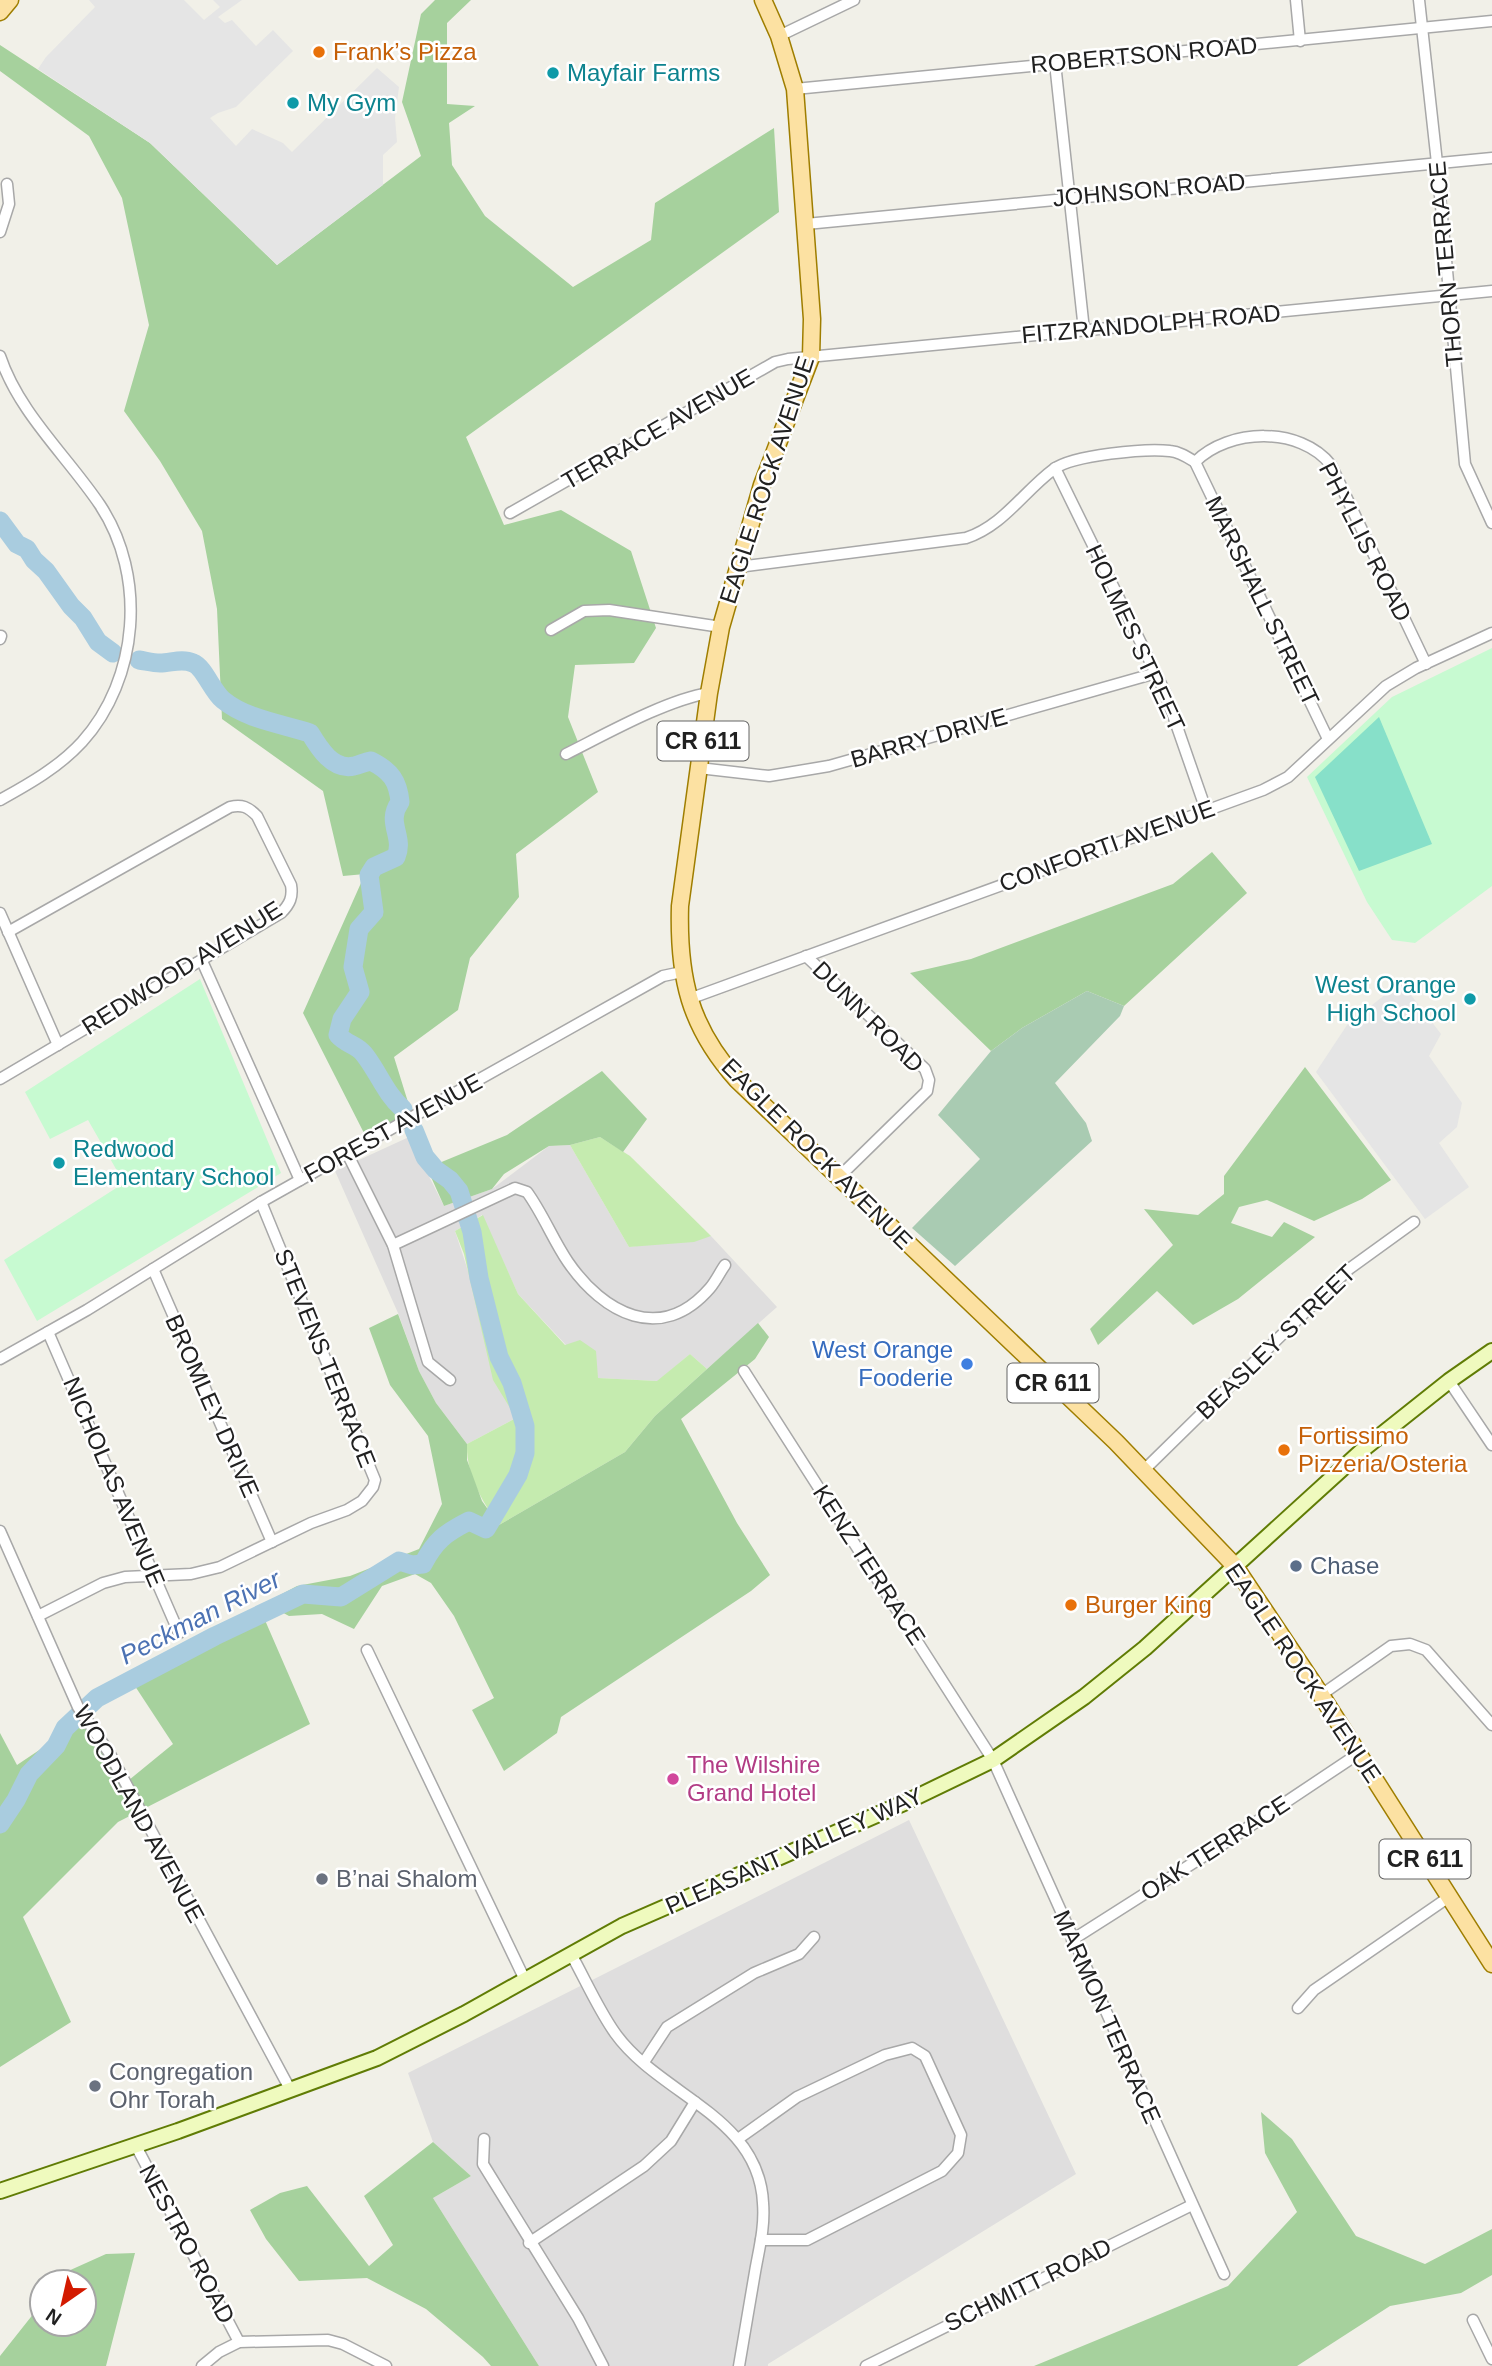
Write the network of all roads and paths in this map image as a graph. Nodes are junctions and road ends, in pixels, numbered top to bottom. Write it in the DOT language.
graph roads {
  1 [pos="10,0"];
  2 [pos="762,0"];
  3 [pos="854,0"];
  4 [pos="1296,0"];
  5 [pos="1419,0"];
  6 [pos="0,12"];
  7 [pos="1492,21"];
  8 [pos="1422,27"];
  9 [pos="779,36"];
  10 [pos="1300,41"];
  11 [pos="1055,63"];
  12 [pos="795,89"];
  13 [pos="1492,158"];
  14 [pos="1437,163"];
  15 [pos="8,184"];
  16 [pos="1070,197"];
  17 [pos="806,223"];
  18 [pos="0,232"];
  19 [pos="1492,292"];
  20 [pos="1449,296"];
  21 [pos="1084,330"];
  22 [pos="0,356"];
  23 [pos="811,357"];
  24 [pos="1195,462"];
  25 [pos="1055,468"];
  26 [pos="510,513"];
  27 [pos="1492,523"];
  28 [pos="738,567"];
  29 [pos="721,627"];
  30 [pos="551,630"];
  31 [pos="1492,633"];
  32 [pos="1426,664"];
  33 [pos="1156,673"];
  34 [pos="709,693"];
  35 [pos="1328,739"];
  36 [pos="566,754"];
  37 [pos="699,768"];
  38 [pos="0,800"];
  39 [pos="1206,810"];
  40 [pos="0,913"];
  41 [pos="8,932"];
  42 [pos="806,956"];
  43 [pos="202,961"];
  44 [pos="682,972"];
  45 [pos="689,999"];
  46 [pos="58,1045"];
  47 [pos="0,1079"];
  48 [pos="347,1153"];
  49 [pos="838,1178"];
  50 [pos="300,1180"];
  51 [pos="261,1202"];
  52 [pos="1414,1222"];
  53 [pos="393,1245"];
  54 [pos="725,1265"];
  55 [pos="153,1269"];
  56 [pos="48,1332"];
  57 [pos="1492,1351"];
  58 [pos="0,1359"];
  59 [pos="744,1371"];
  60 [pos="450,1380"];
  61 [pos="1449,1381"];
  62 [pos="1492,1445"];
  63 [pos="1144,1470"];
  64 [pos="0,1531"];
  65 [pos="272,1542"];
  66 [pos="1234,1565"];
  67 [pos="154,1575"];
  68 [pos="38,1616"];
  69 [pos="179,1633"];
  70 [pos="367,1650"];
  71 [pos="1321,1695"];
  72 [pos="1492,1725"];
  73 [pos="1358,1754"];
  74 [pos="993,1760"];
  75 [pos="1449,1897"];
  76 [pos="814,1937"];
  77 [pos="1072,1940"];
  78 [pos="571,1954"];
  79 [pos="1492,1964"];
  80 [pos="525,1979"];
  81 [pos="1298,2008"];
  82 [pos="644,2062"];
  83 [pos="291,2091"];
  84 [pos="695,2102"];
  85 [pos="484,2138"];
  86 [pos="738,2139"];
  87 [pos="135,2146"];
  88 [pos="0,2191"];
  89 [pos="1192,2205"];
  90 [pos="761,2241"];
  91 [pos="529,2243"];
  92 [pos="1224,2274"];
  93 [pos="1473,2320"];
  94 [pos="239,2342"];
  95 [pos="1492,2359"];
  96 [pos="883,2362"];
  97 [pos="202,2366"];
  98 [pos="386,2366"];
  99 [pos="603,2366"];
  100 [pos="739,2366"];
  101 [pos="866,2366"];
  1 -- 6 [label="main road"];
  2 -- 9 [label="main road, EAGLE ROCK AVENUE / CR 611"];
  3 -- 9 [label="street"];
  4 -- 10 [label="street"];
  5 -- 8 [label="street, THORN TERRACE"];
  7 -- 8 [label="street, ROBERTSON ROAD"];
  8 -- 10 [label="street, ROBERTSON ROAD"];
  8 -- 14 [label="street, THORN TERRACE"];
  9 -- 12 [label="main road, EAGLE ROCK AVENUE / CR 611"];
  10 -- 11 [label="street, ROBERTSON ROAD"];
  11 -- 12 [label="street, ROBERTSON ROAD"];
  11 -- 16 [label="street"];
  12 -- 17 [label="main road, EAGLE ROCK AVENUE / CR 611"];
  13 -- 14 [label="street, JOHNSON ROAD"];
  14 -- 16 [label="street, JOHNSON ROAD"];
  14 -- 20 [label="street, THORN TERRACE"];
  15 -- 18 [label="street"];
  16 -- 17 [label="street, JOHNSON ROAD"];
  16 -- 21 [label="street"];
  17 -- 23 [label="main road, EAGLE ROCK AVENUE / CR 611"];
  19 -- 20 [label="street, FITZRANDOLPH ROAD"];
  20 -- 21 [label="street, FITZRANDOLPH ROAD"];
  20 -- 27 [label="street, THORN TERRACE"];
  21 -- 23 [label="street, FITZRANDOLPH ROAD"];
  22 -- 38 [label="street"];
  23 -- 26 [label="street, TERRACE AVENUE"];
  23 -- 28 [label="main road, EAGLE ROCK AVENUE / CR 611"];
  24 -- 25 [label="street"];
  24 -- 32 [label="street, PHYLLIS ROAD"];
  24 -- 35 [label="street, MARSHALL STREET"];
  25 -- 28 [label="street"];
  25 -- 33 [label="street, HOLMES STREET"];
  28 -- 29 [label="main road, EAGLE ROCK AVENUE / CR 611"];
  29 -- 30 [label="street"];
  29 -- 34 [label="main road, EAGLE ROCK AVENUE / CR 611"];
  31 -- 32 [label="street, CONFORTI AVENUE"];
  32 -- 35 [label="street, CONFORTI AVENUE"];
  33 -- 37 [label="street, BARRY DRIVE"];
  33 -- 39 [label="street, HOLMES STREET"];
  34 -- 36 [label="street"];
  34 -- 37 [label="main road, EAGLE ROCK AVENUE / CR 611"];
  35 -- 39 [label="street, CONFORTI AVENUE"];
  37 -- 44 [label="main road, EAGLE ROCK AVENUE / CR 611"];
  39 -- 42 [label="street, CONFORTI AVENUE"];
  40 -- 41 [label="street"];
  41 -- 43 [label="street, REDWOOD AVENUE"];
  41 -- 46 [label="street"];
  42 -- 45 [label="street, CONFORTI AVENUE"];
  42 -- 49 [label="street, DUNN ROAD"];
  43 -- 46 [label="street, REDWOOD AVENUE"];
  43 -- 50 [label="street"];
  44 -- 45 [label="main road, EAGLE ROCK AVENUE / CR 611"];
  44 -- 48 [label="street, FOREST AVENUE"];
  45 -- 49 [label="main road, EAGLE ROCK AVENUE / CR 611"];
  46 -- 47 [label="street, REDWOOD AVENUE"];
  48 -- 50 [label="street, FOREST AVENUE"];
  48 -- 53 [label="street"];
  49 -- 63 [label="main road, EAGLE ROCK AVENUE / CR 611"];
  50 -- 51 [label="street, FOREST AVENUE"];
  51 -- 55 [label="street, FOREST AVENUE"];
  51 -- 65 [label="street, STEVENS TERRACE"];
  52 -- 63 [label="street, BEASLEY STREET"];
  53 -- 54 [label="street"];
  53 -- 60 [label="street"];
  55 -- 56 [label="street, FOREST AVENUE"];
  55 -- 65 [label="street, BROMLEY DRIVE"];
  56 -- 58 [label="street, FOREST AVENUE"];
  56 -- 67 [label="street, NICHOLAS AVENUE"];
  57 -- 61 [label="main road, PLEASANT VALLEY WAY"];
  59 -- 74 [label="street, KENZ TERRACE"];
  61 -- 62 [label="street"];
  61 -- 66 [label="main road, PLEASANT VALLEY WAY"];
  63 -- 66 [label="main road, EAGLE ROCK AVENUE / CR 611"];
  64 -- 68 [label="street, WOODLAND AVENUE"];
  65 -- 67 [label="street, STEVENS TERRACE"];
  66 -- 71 [label="main road, EAGLE ROCK AVENUE / CR 611"];
  66 -- 74 [label="main road, PLEASANT VALLEY WAY"];
  67 -- 68 [label="street, STEVENS TERRACE"];
  67 -- 69 [label="street, NICHOLAS AVENUE"];
  68 -- 83 [label="street, WOODLAND AVENUE"];
  70 -- 80 [label="street"];
  71 -- 72 [label="street"];
  71 -- 73 [label="main road, EAGLE ROCK AVENUE / CR 611"];
  73 -- 75 [label="main road, EAGLE ROCK AVENUE / CR 611"];
  73 -- 77 [label="street, OAK TERRACE"];
  74 -- 77 [label="street, MARMON TERRACE"];
  74 -- 78 [label="main road, PLEASANT VALLEY WAY"];
  75 -- 79 [label="main road, EAGLE ROCK AVENUE / CR 611"];
  75 -- 81 [label="street"];
  76 -- 82 [label="street"];
  77 -- 89 [label="street, MARMON TERRACE"];
  78 -- 80 [label="main road, PLEASANT VALLEY WAY"];
  78 -- 82 [label="street"];
  80 -- 83 [label="main road, PLEASANT VALLEY WAY"];
  82 -- 84 [label="street"];
  83 -- 87 [label="main road, PLEASANT VALLEY WAY"];
  84 -- 86 [label="street"];
  84 -- 91 [label="street"];
  85 -- 91 [label="street"];
  86 -- 90 [label="street"];
  86 -- 90 [label="street"];
  87 -- 88 [label="main road, PLEASANT VALLEY WAY"];
  87 -- 94 [label="street, NESTRO ROAD"];
  89 -- 92 [label="street, MARMON TERRACE"];
  89 -- 96 [label="street, SCHMITT ROAD"];
  90 -- 100 [label="street"];
  91 -- 99 [label="street"];
  93 -- 95 [label="street"];
  94 -- 97 [label="street, NESTRO ROAD"];
  94 -- 98 [label="street, NESTRO ROAD"];
  96 -- 101 [label="street, SCHMITT ROAD"];
}
